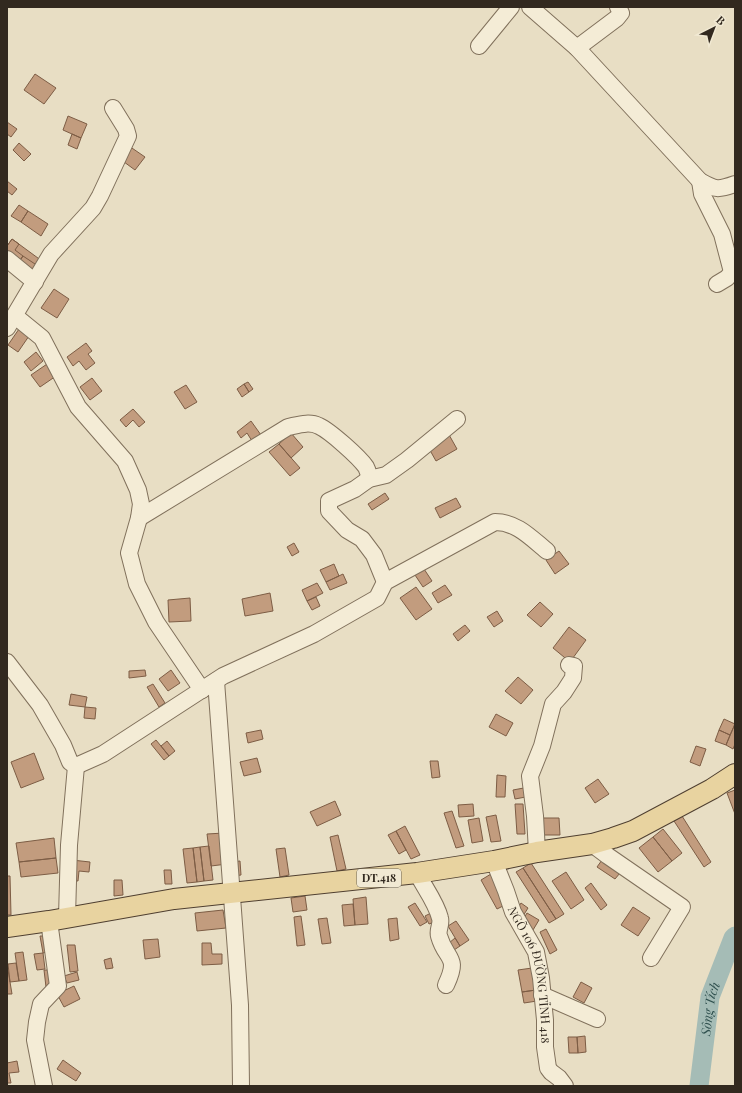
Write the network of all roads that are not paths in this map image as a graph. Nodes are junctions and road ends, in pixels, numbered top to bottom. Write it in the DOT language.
graph roads {
  1 [pos="511,7"];
  2 [pos="530,7"];
  3 [pos="618,7"];
  4 [pos="479,46"];
  5 [pos="577,48"];
  6 [pos="112,108"];
  7 [pos="700,181"];
  8 [pos="735,184"];
  9 [pos="7,259"];
  10 [pos="35,282"];
  11 [pos="716,284"];
  12 [pos="11,322"];
  13 [pos="457,419"];
  14 [pos="370,479"];
  15 [pos="139,518"];
  16 [pos="547,551"];
  17 [pos="385,582"];
  18 [pos="7,662"];
  19 [pos="569,665"];
  20 [pos="216,681"];
  21 [pos="202,690"];
  22 [pos="76,766"];
  23 [pos="735,774"];
  24 [pos="592,844"];
  25 [pos="537,852"];
  26 [pos="494,861"];
  27 [pos="417,873"];
  28 [pos="232,892"];
  29 [pos="58,919"];
  30 [pos="7,927"];
  31 [pos="651,958"];
  32 [pos="446,985"];
  33 [pos="542,995"];
  34 [pos="597,1019"];
  35 [pos="44,1086"];
  36 [pos="241,1086"];
  37 [pos="565,1086"];
  1 -- 4 [label="street"];
  2 -- 5 [label="street"];
  3 -- 5 [label="street"];
  5 -- 7 [label="street"];
  6 -- 10 [label="street"];
  7 -- 8 [label="street"];
  7 -- 11 [label="street"];
  9 -- 10 [label="street"];
  10 -- 12 [label="street"];
  12 -- 15 [label="street"];
  13 -- 14 [label="street"];
  14 -- 15 [label="street"];
  14 -- 17 [label="street"];
  15 -- 21 [label="street"];
  16 -- 17 [label="street"];
  17 -- 20 [label="street"];
  18 -- 22 [label="street"];
  19 -- 25 [label="street"];
  20 -- 21 [label="street"];
  20 -- 28 [label="street"];
  21 -- 22 [label="street"];
  22 -- 29 [label="street"];
  23 -- 24 [label="main road, ĐT.418"];
  24 -- 25 [label="main road, ĐT.418"];
  24 -- 31 [label="street"];
  25 -- 26 [label="main road, ĐT.418"];
  26 -- 27 [label="main road, ĐT.418"];
  26 -- 33 [label="street, NGÕ 106 ĐƯỜNG TỈNH 418"];
  27 -- 28 [label="main road, ĐT.418"];
  27 -- 32 [label="street"];
  28 -- 29 [label="main road, ĐT.418"];
  28 -- 36 [label="street"];
  29 -- 30 [label="main road, ĐT.418"];
  29 -- 35 [label="street"];
  33 -- 34 [label="street"];
  33 -- 37 [label="street, NGÕ 106 ĐƯỜNG TỈNH 418"];
}
